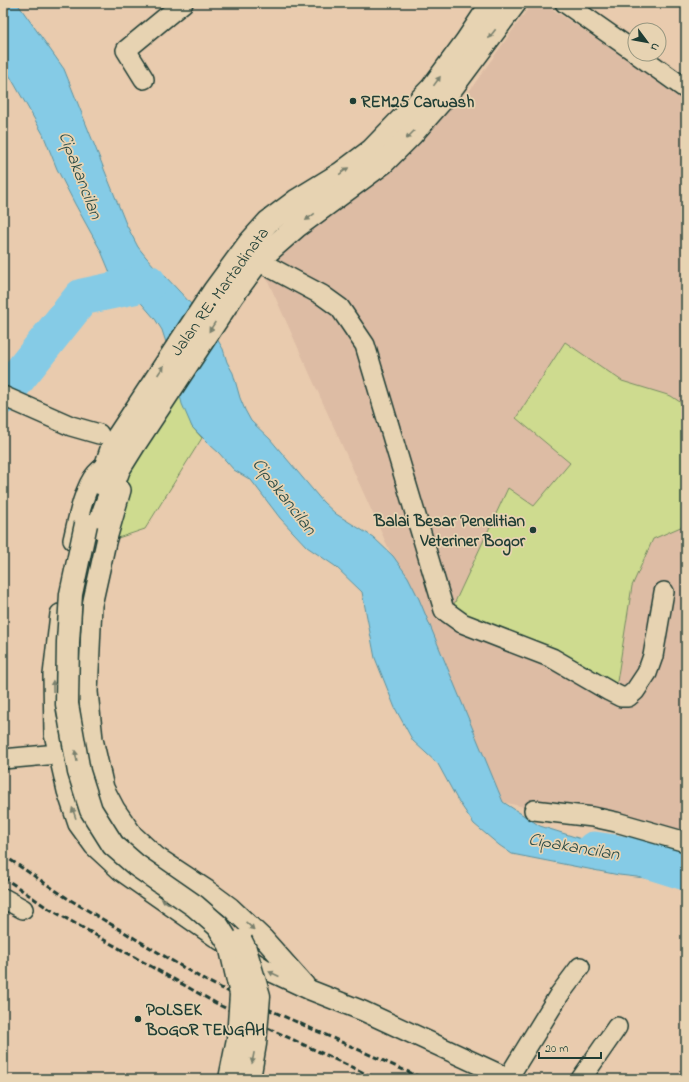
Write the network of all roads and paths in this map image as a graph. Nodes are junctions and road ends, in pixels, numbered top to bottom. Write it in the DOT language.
graph roads {
  1 [pos="183,3"];
  2 [pos="492,3"];
  3 [pos="515,3"];
  4 [pos="565,3"];
  5 [pos="627,47"];
  6 [pos="648,62"];
  7 [pos="144,79"];
  8 [pos="686,89"];
  9 [pos="258,261"];
  10 [pos="224,293"];
  11 [pos="3,396"];
  12 [pos="117,438"];
  13 [pos="113,467"];
  14 [pos="92,526"];
  15 [pos="664,592"];
  16 [pos="58,754"];
  17 [pos="3,759"];
  18 [pos="534,810"];
  19 [pos="686,842"];
  20 [pos="207,890"];
  21 [pos="4,900"];
  22 [pos="23,909"];
  23 [pos="190,919"];
  24 [pos="580,967"];
  25 [pos="310,990"];
  26 [pos="617,1027"];
  27 [pos="509,1078"];
  28 [pos="221,1079"];
  29 [pos="230,1079"];
  30 [pos="249,1079"];
  31 [pos="581,1079"];
  1 -- 7 [label="street"];
  10 -- 2 [label="main road, Jalan RE. Martadinata, one-way"];
  3 -- 9 [label="main road, one-way"];
  4 -- 5 [label="street"];
  6 -- 8 [label="street"];
  9 -- 10 [label="main road"];
  9 -- 15 [label="street"];
  10 -- 12 [label="main road, Jalan RE. Martadinata"];
  11 -- 12 [label="street"];
  12 -- 13 [label="main road, Jalan RE. Martadinata"];
  13 -- 14 [label="main road, Jalan RE. Martadinata"];
  16 -- 13 [label="street, one-way"];
  13 -- 20 [label="street"];
  29 -- 14 [label="main road, one-way, bridge"];
  14 -- 30 [label="main road, one-way, bridge"];
  16 -- 17 [label="street"];
  23 -- 16 [label="street, one-way"];
  18 -- 19 [label="street"];
  20 -- 23 [label="street"];
  20 -- 25 [label="street, one-way"];
  21 -- 22 [label="street"];
  25 -- 23 [label="street, one-way"];
  24 -- 27 [label="street"];
  25 -- 27 [label="street"];
  26 -- 31 [label="street"];
  28 -- 30 [label="street"];
}
